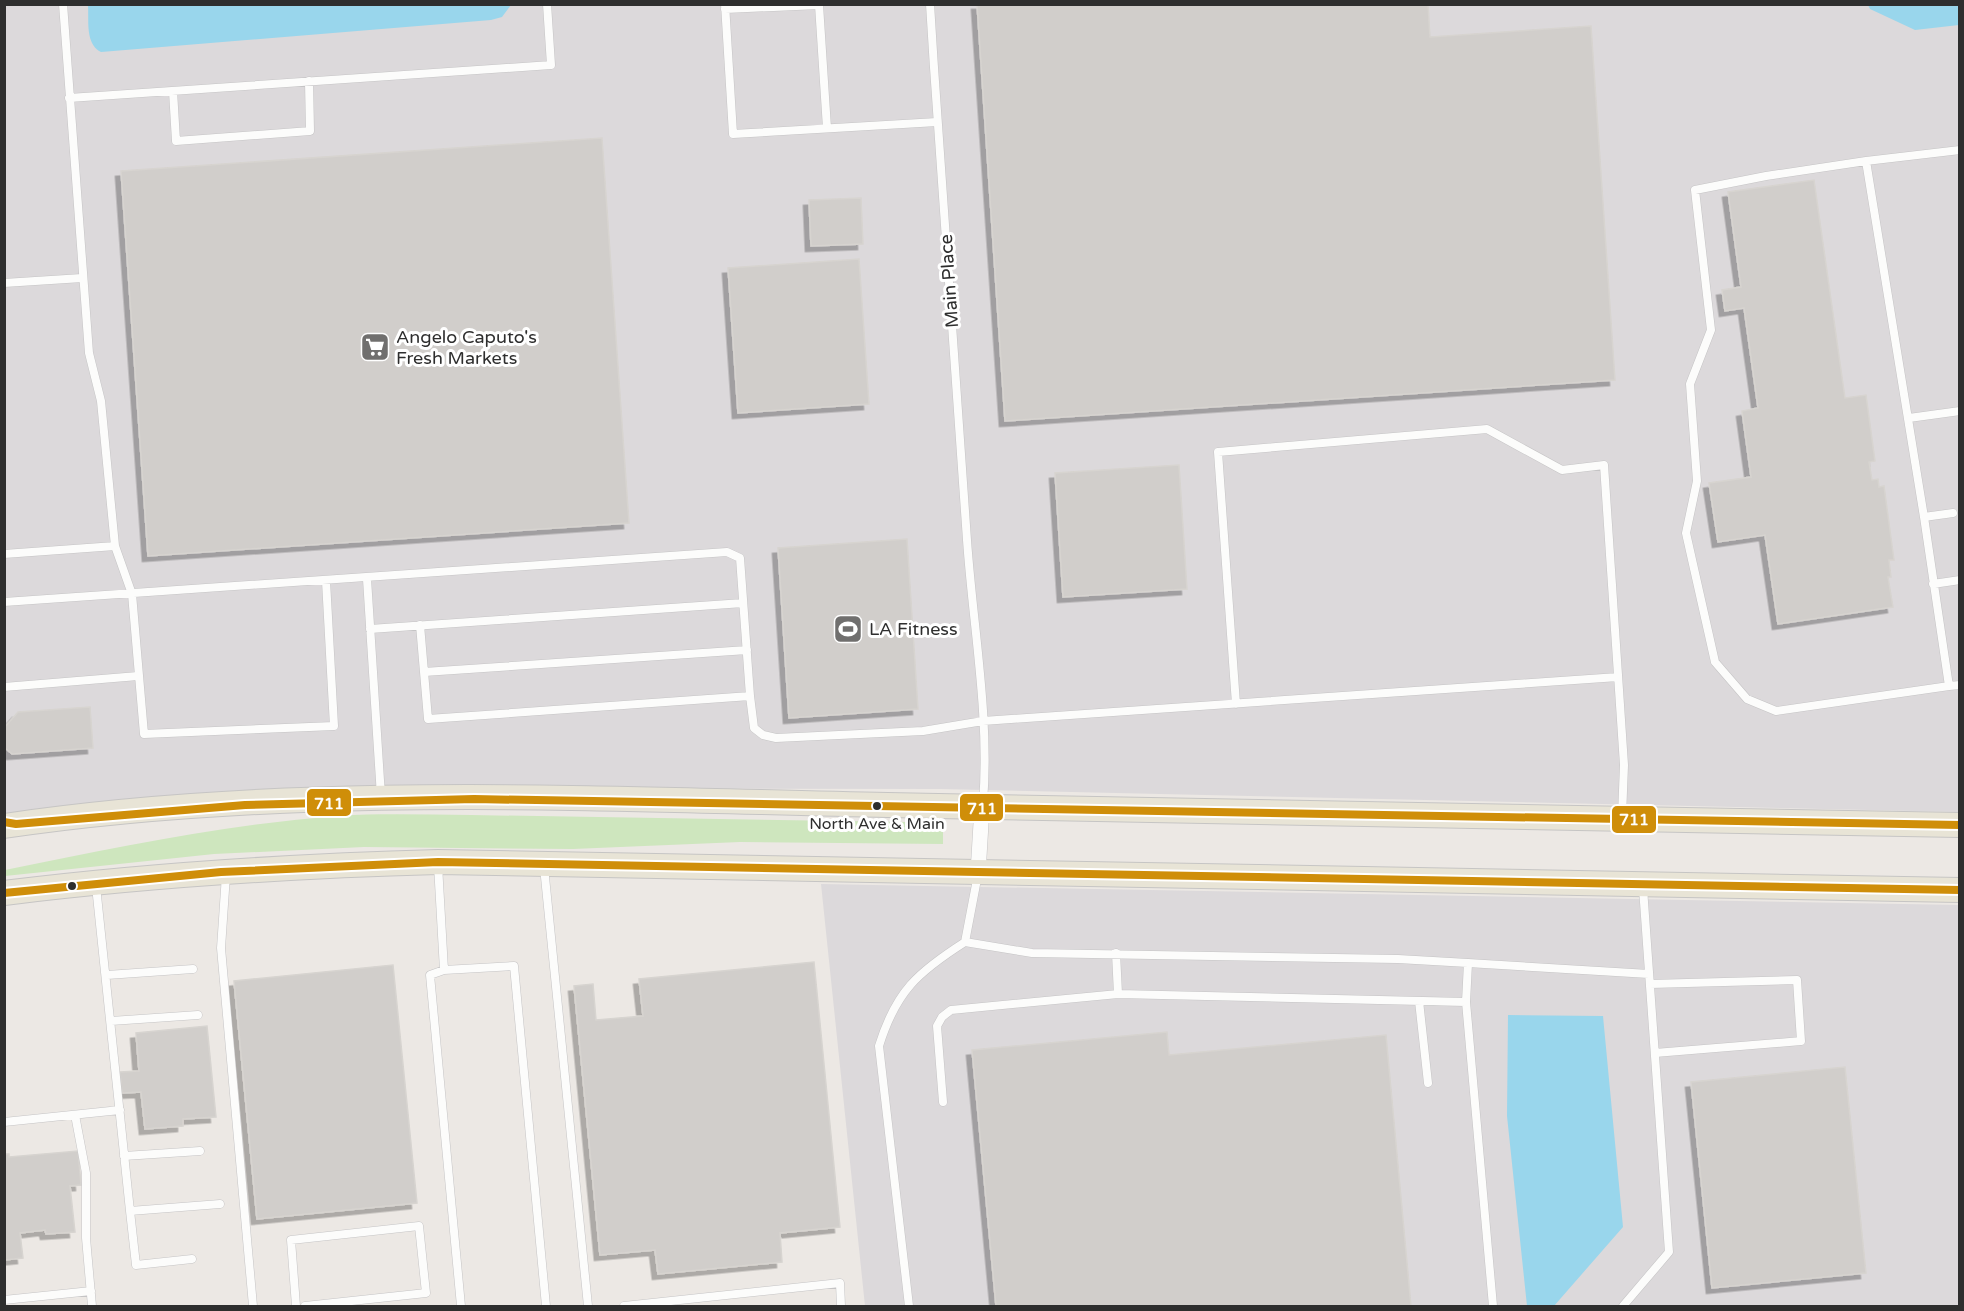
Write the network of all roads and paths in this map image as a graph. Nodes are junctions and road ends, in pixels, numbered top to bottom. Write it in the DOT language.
graph roads {
  1 [pos="63,4"];
  2 [pos="547,4"];
  3 [pos="930,4"];
  4 [pos="725,7"];
  5 [pos="309,81"];
  6 [pos="173,91"];
  7 [pos="69,98"];
  8 [pos="937,122"];
  9 [pos="827,128"];
  10 [pos="1959,150"];
  11 [pos="1866,161"];
  12 [pos="82,278"];
  13 [pos="4,283"];
  14 [pos="1959,411"];
  15 [pos="1909,418"];
  16 [pos="1957,513"];
  17 [pos="1924,517"];
  18 [pos="115,546"];
  19 [pos="4,554"];
  20 [pos="367,579"];
  21 [pos="1959,580"];
  22 [pos="326,581"];
  23 [pos="1934,584"];
  24 [pos="132,594"];
  25 [pos="4,602"];
  26 [pos="743,603"];
  27 [pos="420,625"];
  28 [pos="370,628"];
  29 [pos="747,650"];
  30 [pos="424,672"];
  31 [pos="138,676"];
  32 [pos="1618,677"];
  33 [pos="1959,685"];
  34 [pos="1949,686"];
  35 [pos="4,687"];
  36 [pos="750,696"];
  37 [pos="1236,704"];
  38 [pos="983,721"];
  39 [pos="381,799"];
  40 [pos="982,807"];
  41 [pos="1621,819"];
  42 [pos="8,824"];
  43 [pos="1959,825"];
  44 [pos="438,862"];
  45 [pos="544,865"];
  46 [pos="227,871"];
  47 [pos="978,873"];
  48 [pos="96,882"];
  49 [pos="1642,885"];
  50 [pos="1959,890"];
  51 [pos="4,893"];
  52 [pos="964,942"];
  53 [pos="1116,952"];
  54 [pos="1468,963"];
  55 [pos="193,969"];
  56 [pos="444,970"];
  57 [pos="1649,974"];
  58 [pos="107,975"];
  59 [pos="1650,984"];
  60 [pos="1118,994"];
  61 [pos="1419,1001"];
  62 [pos="1466,1002"];
  63 [pos="198,1015"];
  64 [pos="111,1021"];
  65 [pos="1654,1053"];
  66 [pos="1428,1083"];
  67 [pos="943,1102"];
  68 [pos="120,1110"];
  69 [pos="75,1114"];
  70 [pos="4,1122"];
  71 [pos="200,1151"];
  72 [pos="124,1156"];
  73 [pos="220,1204"];
  74 [pos="130,1211"];
  75 [pos="192,1259"];
  76 [pos="91,1291"];
  77 [pos="4,1300"];
  78 [pos="92,1306"];
  79 [pos="253,1306"];
  80 [pos="296,1306"];
  81 [pos="305,1306"];
  82 [pos="461,1306"];
  83 [pos="546,1306"];
  84 [pos="588,1306"];
  85 [pos="624,1306"];
  86 [pos="842,1306"];
  87 [pos="909,1306"];
  88 [pos="1493,1306"];
  89 [pos="1623,1306"];
  1 -- 7 [label="lane"];
  2 -- 5 [label="lane"];
  3 -- 8 [label="lane, Main Place"];
  4 -- 9 [label="lane"];
  4 -- 9 [label="lane"];
  5 -- 6 [label="lane"];
  5 -- 6 [label="lane"];
  6 -- 7 [label="lane"];
  7 -- 12 [label="lane"];
  8 -- 9 [label="lane"];
  8 -- 38 [label="lane, Main Place"];
  10 -- 11 [label="lane"];
  11 -- 15 [label="lane"];
  11 -- 34 [label="lane"];
  12 -- 13 [label="lane"];
  12 -- 18 [label="lane"];
  14 -- 15 [label="lane"];
  15 -- 17 [label="lane"];
  16 -- 17 [label="lane"];
  17 -- 23 [label="lane"];
  18 -- 19 [label="lane"];
  18 -- 24 [label="lane"];
  20 -- 22 [label="lane"];
  20 -- 26 [label="lane"];
  20 -- 28 [label="lane"];
  21 -- 23 [label="lane"];
  22 -- 24 [label="lane"];
  22 -- 31 [label="lane"];
  23 -- 34 [label="lane"];
  24 -- 25 [label="lane"];
  24 -- 31 [label="lane"];
  26 -- 27 [label="lane"];
  26 -- 29 [label="lane"];
  27 -- 28 [label="lane"];
  27 -- 30 [label="lane"];
  28 -- 39 [label="lane"];
  29 -- 30 [label="lane"];
  29 -- 36 [label="lane"];
  30 -- 36 [label="lane"];
  31 -- 35 [label="lane"];
  32 -- 37 [label="lane"];
  32 -- 37 [label="lane"];
  32 -- 41 [label="lane"];
  33 -- 34 [label="lane"];
  36 -- 38 [label="lane"];
  37 -- 38 [label="lane"];
  38 -- 40 [label="lane, Main Place"];
  39 -- 40 [label="main road"];
  39 -- 42 [label="main road"];
  40 -- 41 [label="main road"];
  40 -- 47 [label="street"];
  41 -- 43 [label="main road"];
  44 -- 45 [label="main road"];
  44 -- 46 [label="main road"];
  44 -- 56 [label="lane"];
  45 -- 47 [label="main road"];
  45 -- 84 [label="lane"];
  46 -- 48 [label="main road"];
  46 -- 79 [label="lane"];
  47 -- 49 [label="main road"];
  47 -- 52 [label="lane"];
  48 -- 51 [label="main road"];
  48 -- 58 [label="lane"];
  49 -- 50 [label="main road"];
  49 -- 57 [label="lane"];
  52 -- 53 [label="lane"];
  52 -- 87 [label="lane"];
  53 -- 54 [label="lane"];
  53 -- 60 [label="lane"];
  54 -- 57 [label="lane"];
  54 -- 62 [label="lane"];
  55 -- 58 [label="lane"];
  56 -- 82 [label="lane"];
  56 -- 83 [label="lane"];
  57 -- 59 [label="lane"];
  58 -- 64 [label="lane"];
  59 -- 65 [label="lane"];
  59 -- 65 [label="lane"];
  60 -- 61 [label="lane"];
  60 -- 67 [label="lane"];
  61 -- 62 [label="lane"];
  61 -- 66 [label="lane"];
  62 -- 88 [label="lane"];
  63 -- 64 [label="lane"];
  64 -- 68 [label="lane"];
  65 -- 89 [label="lane"];
  68 -- 69 [label="lane"];
  68 -- 72 [label="lane"];
  69 -- 70 [label="lane"];
  69 -- 76 [label="lane"];
  71 -- 72 [label="lane"];
  72 -- 74 [label="lane"];
  73 -- 74 [label="lane"];
  74 -- 75 [label="lane"];
  76 -- 77 [label="lane"];
  76 -- 78 [label="lane"];
  80 -- 81 [label="lane"];
  85 -- 86 [label="lane"];
}
